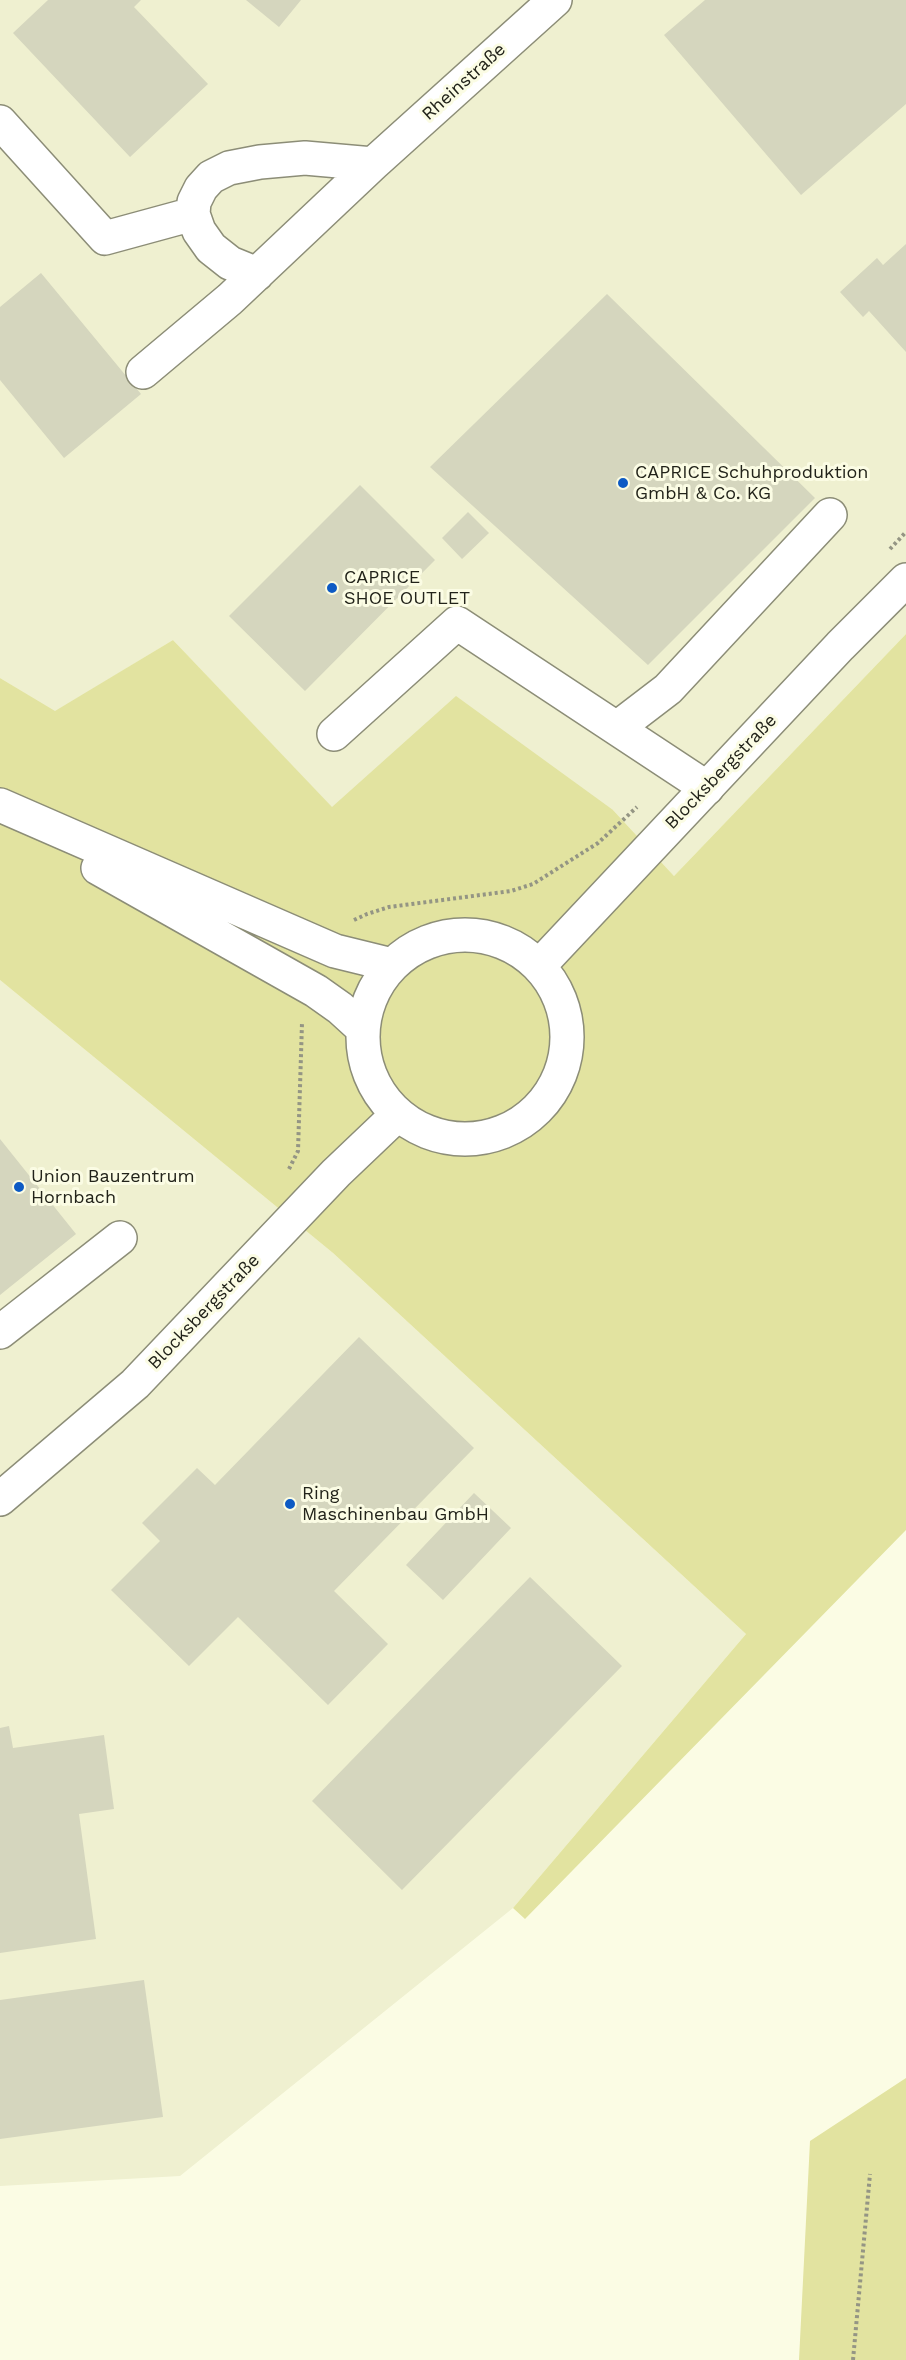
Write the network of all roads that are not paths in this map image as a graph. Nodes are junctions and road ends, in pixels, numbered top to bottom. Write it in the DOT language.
graph roads {
  1 [pos="555,0"];
  2 [pos="0,122"];
  3 [pos="373,164"];
  4 [pos="193,214"];
  5 [pos="257,274"];
  6 [pos="143,372"];
  7 [pos="830,515"];
  8 [pos="906,580"];
  9 [pos="617,728"];
  10 [pos="334,734"];
  11 [pos="707,788"];
  12 [pos="0,805"];
  13 [pos="0,812"];
  14 [pos="392,965"];
  15 [pos="539,966"];
  16 [pos="363,1029"];
  17 [pos="398,1114"];
  18 [pos="120,1238"];
  19 [pos="0,1332"];
  20 [pos="0,1499"];
  1 -- 3 [label="main road, Rheinstraße"];
  2 -- 4 [label="main road"];
  3 -- 4 [label="main road"];
  3 -- 5 [label="main road, Rheinstraße"];
  4 -- 5 [label="main road"];
  5 -- 6 [label="main road, Rheinstraße"];
  7 -- 9 [label="main road"];
  8 -- 11 [label="main road, Blocksbergstraße"];
  9 -- 10 [label="main road"];
  9 -- 11 [label="main road"];
  11 -- 15 [label="main road, Blocksbergstraße"];
  12 -- 14 [label="main road"];
  13 -- 16 [label="main road"];
  14 -- 15 [label="main road"];
  14 -- 16 [label="main road"];
  15 -- 17 [label="main road"];
  16 -- 17 [label="main road"];
  17 -- 20 [label="main road, Blocksbergstraße"];
  18 -- 19 [label="main road"];
}
